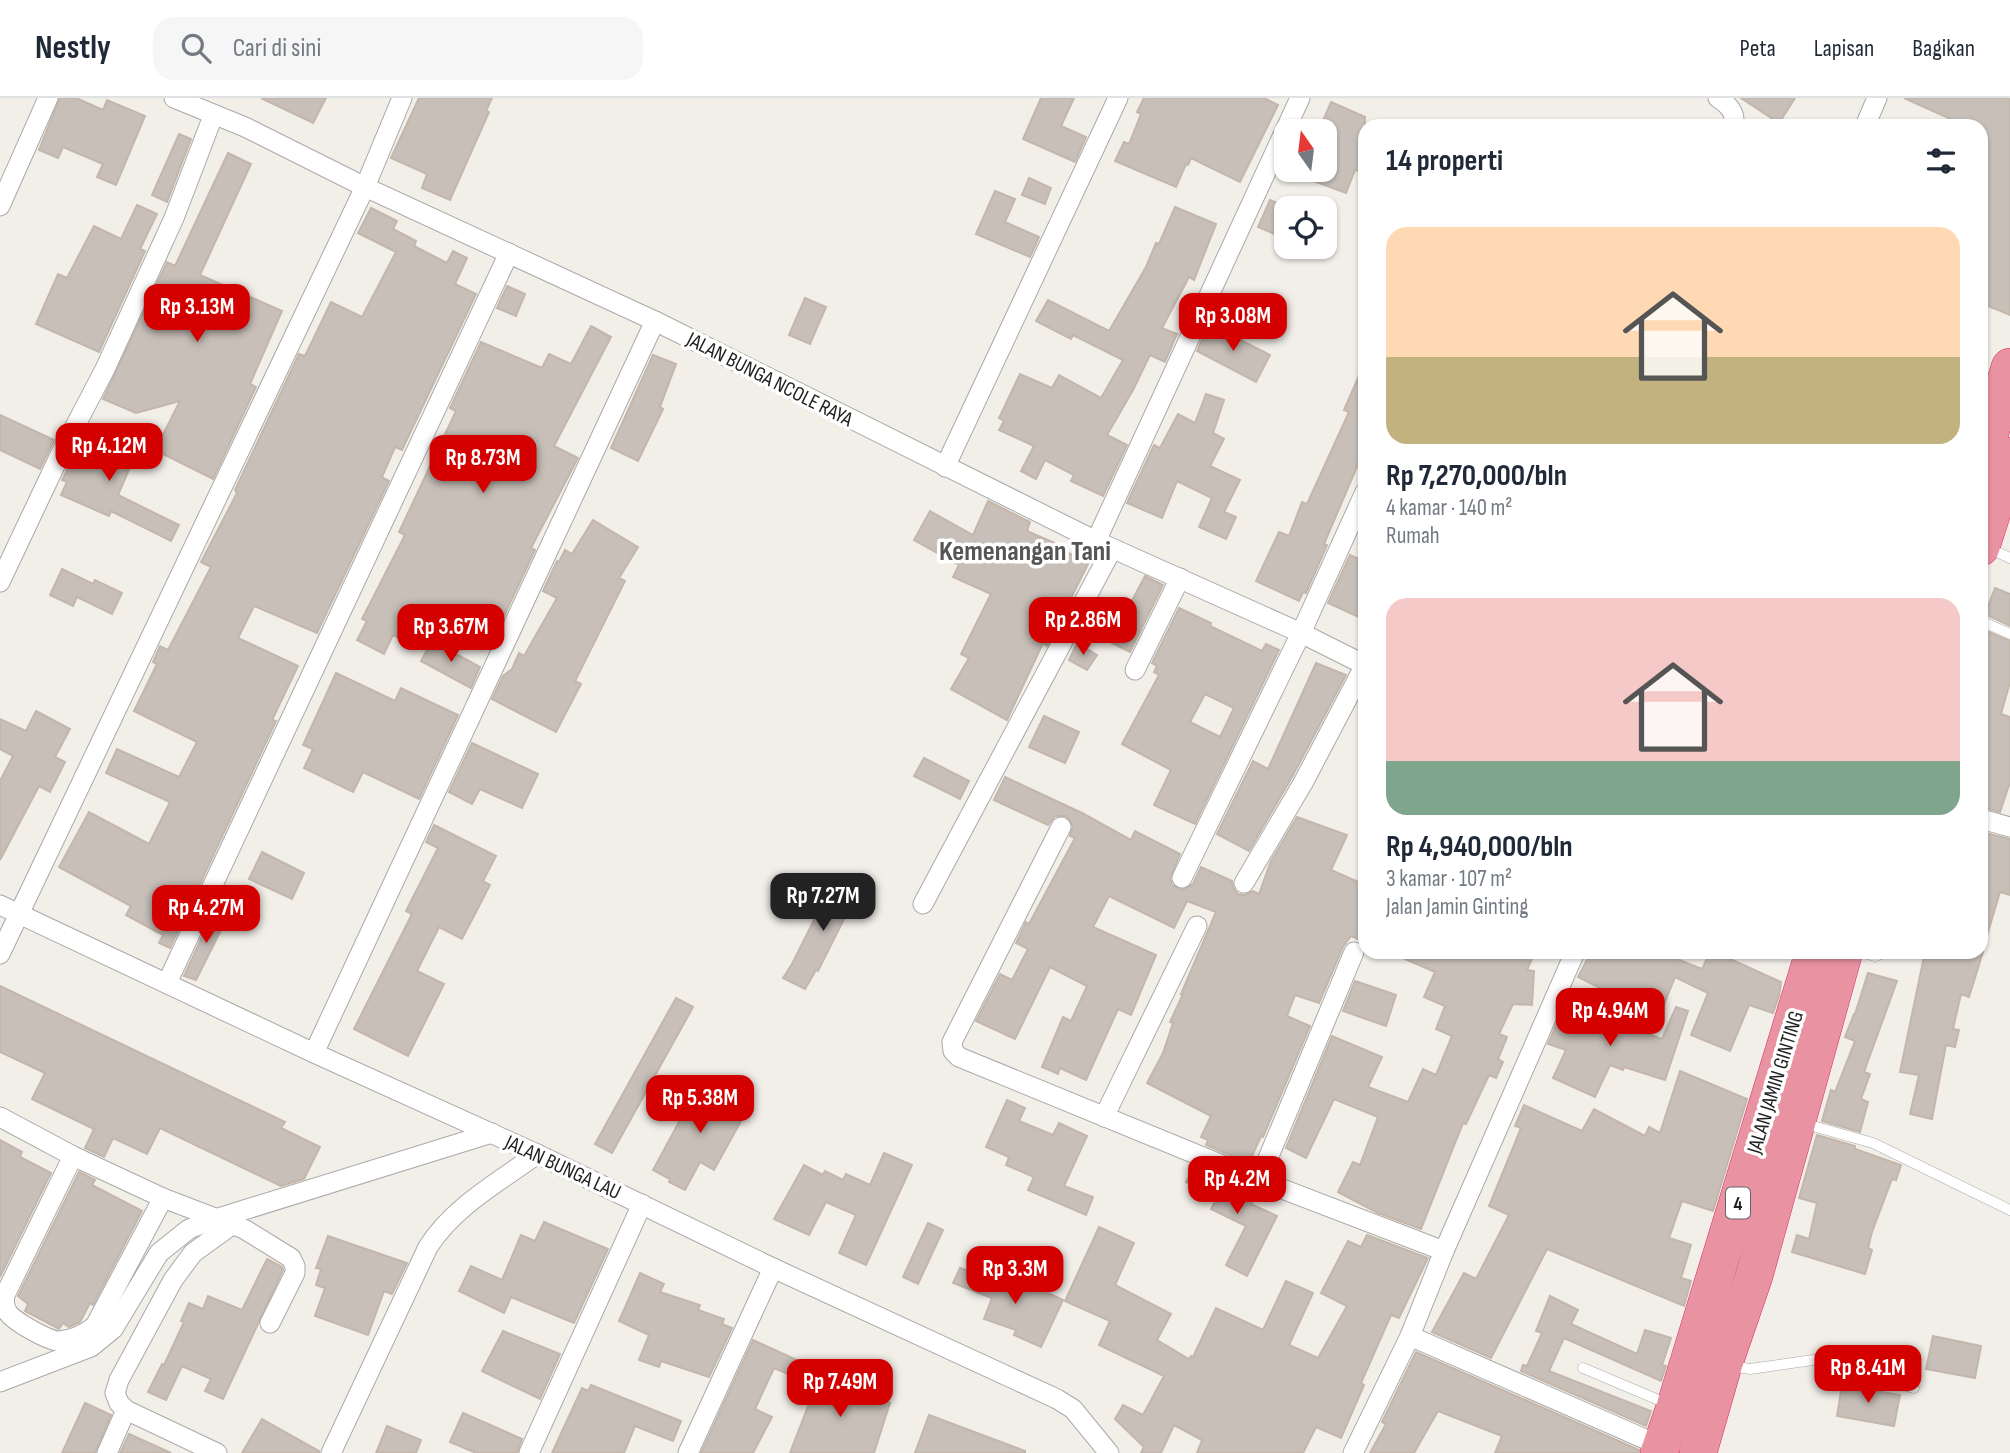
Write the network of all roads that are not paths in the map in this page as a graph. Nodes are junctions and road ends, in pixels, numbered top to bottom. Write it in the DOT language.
graph roads {
  1 [pos="48,98"];
  2 [pos="174,98"];
  3 [pos="402,98"];
  4 [pos="1118,98"];
  5 [pos="1300,98"];
  6 [pos="1718,98"];
  7 [pos="1877,98"];
  8 [pos="214,111"];
  9 [pos="1735,119"];
  10 [pos="1869,119"];
  11 [pos="365,187"];
  12 [pos="0,206"];
  13 [pos="509,253"];
  14 [pos="655,321"];
  15 [pos="2010,368"];
  16 [pos="945,467"];
  17 [pos="2000,473"];
  18 [pos="1358,508"];
  19 [pos="1988,519"];
  20 [pos="1104,545"];
  21 [pos="1988,549"];
  22 [pos="2010,558"];
  23 [pos="1180,578"];
  24 [pos="0,582"];
  25 [pos="1988,624"];
  26 [pos="1301,634"];
  27 [pos="2010,634"];
  28 [pos="1358,662"];
  29 [pos="1135,670"];
  30 [pos="1358,678"];
  31 [pos="1988,821"];
  32 [pos="1062,827"];
  33 [pos="2010,827"];
  34 [pos="1182,878"];
  35 [pos="1244,883"];
  36 [pos="923,904"];
  37 [pos="9,909"];
  38 [pos="1197,926"];
  39 [pos="1354,952"];
  40 [pos="0,954"];
  41 [pos="1572,959"];
  42 [pos="1812,959"];
  43 [pos="1842,959"];
  44 [pos="167,984"];
  45 [pos="314,1053"];
  46 [pos="0,1117"];
  47 [pos="1104,1117"];
  48 [pos="1798,1122"];
  49 [pos="492,1133"];
  50 [pos="537,1154"];
  51 [pos="73,1156"];
  52 [pos="1259,1180"];
  53 [pos="163,1198"];
  54 [pos="642,1204"];
  55 [pos="2010,1210"];
  56 [pos="224,1222"];
  57 [pos="1444,1251"];
  58 [pos="773,1268"];
  59 [pos="270,1323"];
  60 [pos="1410,1336"];
  61 [pos="1723,1366"];
  62 [pos="1583,1368"];
  63 [pos="0,1382"];
  64 [pos="1914,1388"];
  65 [pos="1675,1407"];
  66 [pos="126,1410"];
  67 [pos="1660,1450"];
  68 [pos="107,1453"];
  69 [pos="217,1453"];
  70 [pos="331,1453"];
  71 [pos="529,1453"];
  72 [pos="688,1453"];
  73 [pos="1110,1453"];
  74 [pos="1353,1453"];
  75 [pos="1698,1453"];
  1 -- 12 [label="street"];
  2 -- 8 [label="street, JALAN BUNGA NCOLE RAYA"];
  3 -- 11 [label="street"];
  4 -- 16 [label="street"];
  5 -- 20 [label="street"];
  6 -- 9 [label="street"];
  7 -- 10 [label="street"];
  8 -- 11 [label="street, JALAN BUNGA NCOLE RAYA"];
  8 -- 24 [label="street"];
  11 -- 13 [label="street, JALAN BUNGA NCOLE RAYA"];
  11 -- 37 [label="street"];
  13 -- 14 [label="street, JALAN BUNGA NCOLE RAYA"];
  13 -- 44 [label="street"];
  14 -- 16 [label="street, JALAN BUNGA NCOLE RAYA"];
  14 -- 45 [label="street"];
  15 -- 17 [label="highway"];
  16 -- 20 [label="street, JALAN BUNGA NCOLE RAYA"];
  17 -- 19 [label="highway"];
  18 -- 26 [label="street"];
  20 -- 23 [label="street, JALAN BUNGA NCOLE RAYA"];
  20 -- 36 [label="street"];
  21 -- 22 [label="lane"];
  23 -- 26 [label="street, JALAN BUNGA NCOLE RAYA"];
  23 -- 29 [label="street"];
  25 -- 27 [label="lane"];
  26 -- 28 [label="street, JALAN BUNGA NCOLE RAYA"];
  26 -- 34 [label="street"];
  30 -- 35 [label="street"];
  31 -- 33 [label="street"];
  32 -- 47 [label="street"];
  37 -- 40 [label="street"];
  37 -- 44 [label="street, JALAN BUNGA LAU"];
  38 -- 47 [label="street"];
  39 -- 52 [label="street"];
  41 -- 57 [label="street"];
  42 -- 65 [label="highway, JALAN JAMIN GINTING / 4"];
  43 -- 48 [label="highway, JALAN JAMIN GINTING / 4"];
  44 -- 45 [label="street, JALAN BUNGA LAU"];
  45 -- 49 [label="street, JALAN BUNGA LAU"];
  46 -- 51 [label="street"];
  47 -- 52 [label="street"];
  48 -- 55 [label="lane"];
  48 -- 61 [label="highway, JALAN JAMIN GINTING / 4"];
  49 -- 50 [label="street, JALAN BUNGA LAU"];
  49 -- 56 [label="street"];
  50 -- 54 [label="street, JALAN BUNGA LAU"];
  50 -- 70 [label="street"];
  51 -- 53 [label="street"];
  51 -- 53 [label="street"];
  52 -- 57 [label="street"];
  53 -- 56 [label="street"];
  54 -- 58 [label="street, JALAN BUNGA LAU"];
  54 -- 71 [label="street"];
  56 -- 59 [label="street"];
  56 -- 63 [label="street"];
  56 -- 66 [label="street"];
  57 -- 60 [label="street"];
  58 -- 72 [label="street"];
  58 -- 73 [label="street, JALAN BUNGA LAU"];
  60 -- 67 [label="street"];
  60 -- 74 [label="street"];
  61 -- 64 [label="lane"];
  61 -- 75 [label="highway, JALAN JAMIN GINTING / 4"];
  62 -- 65 [label="lane"];
  65 -- 67 [label="highway, JALAN JAMIN GINTING / 4"];
  66 -- 68 [label="street"];
  66 -- 69 [label="street"];
}
